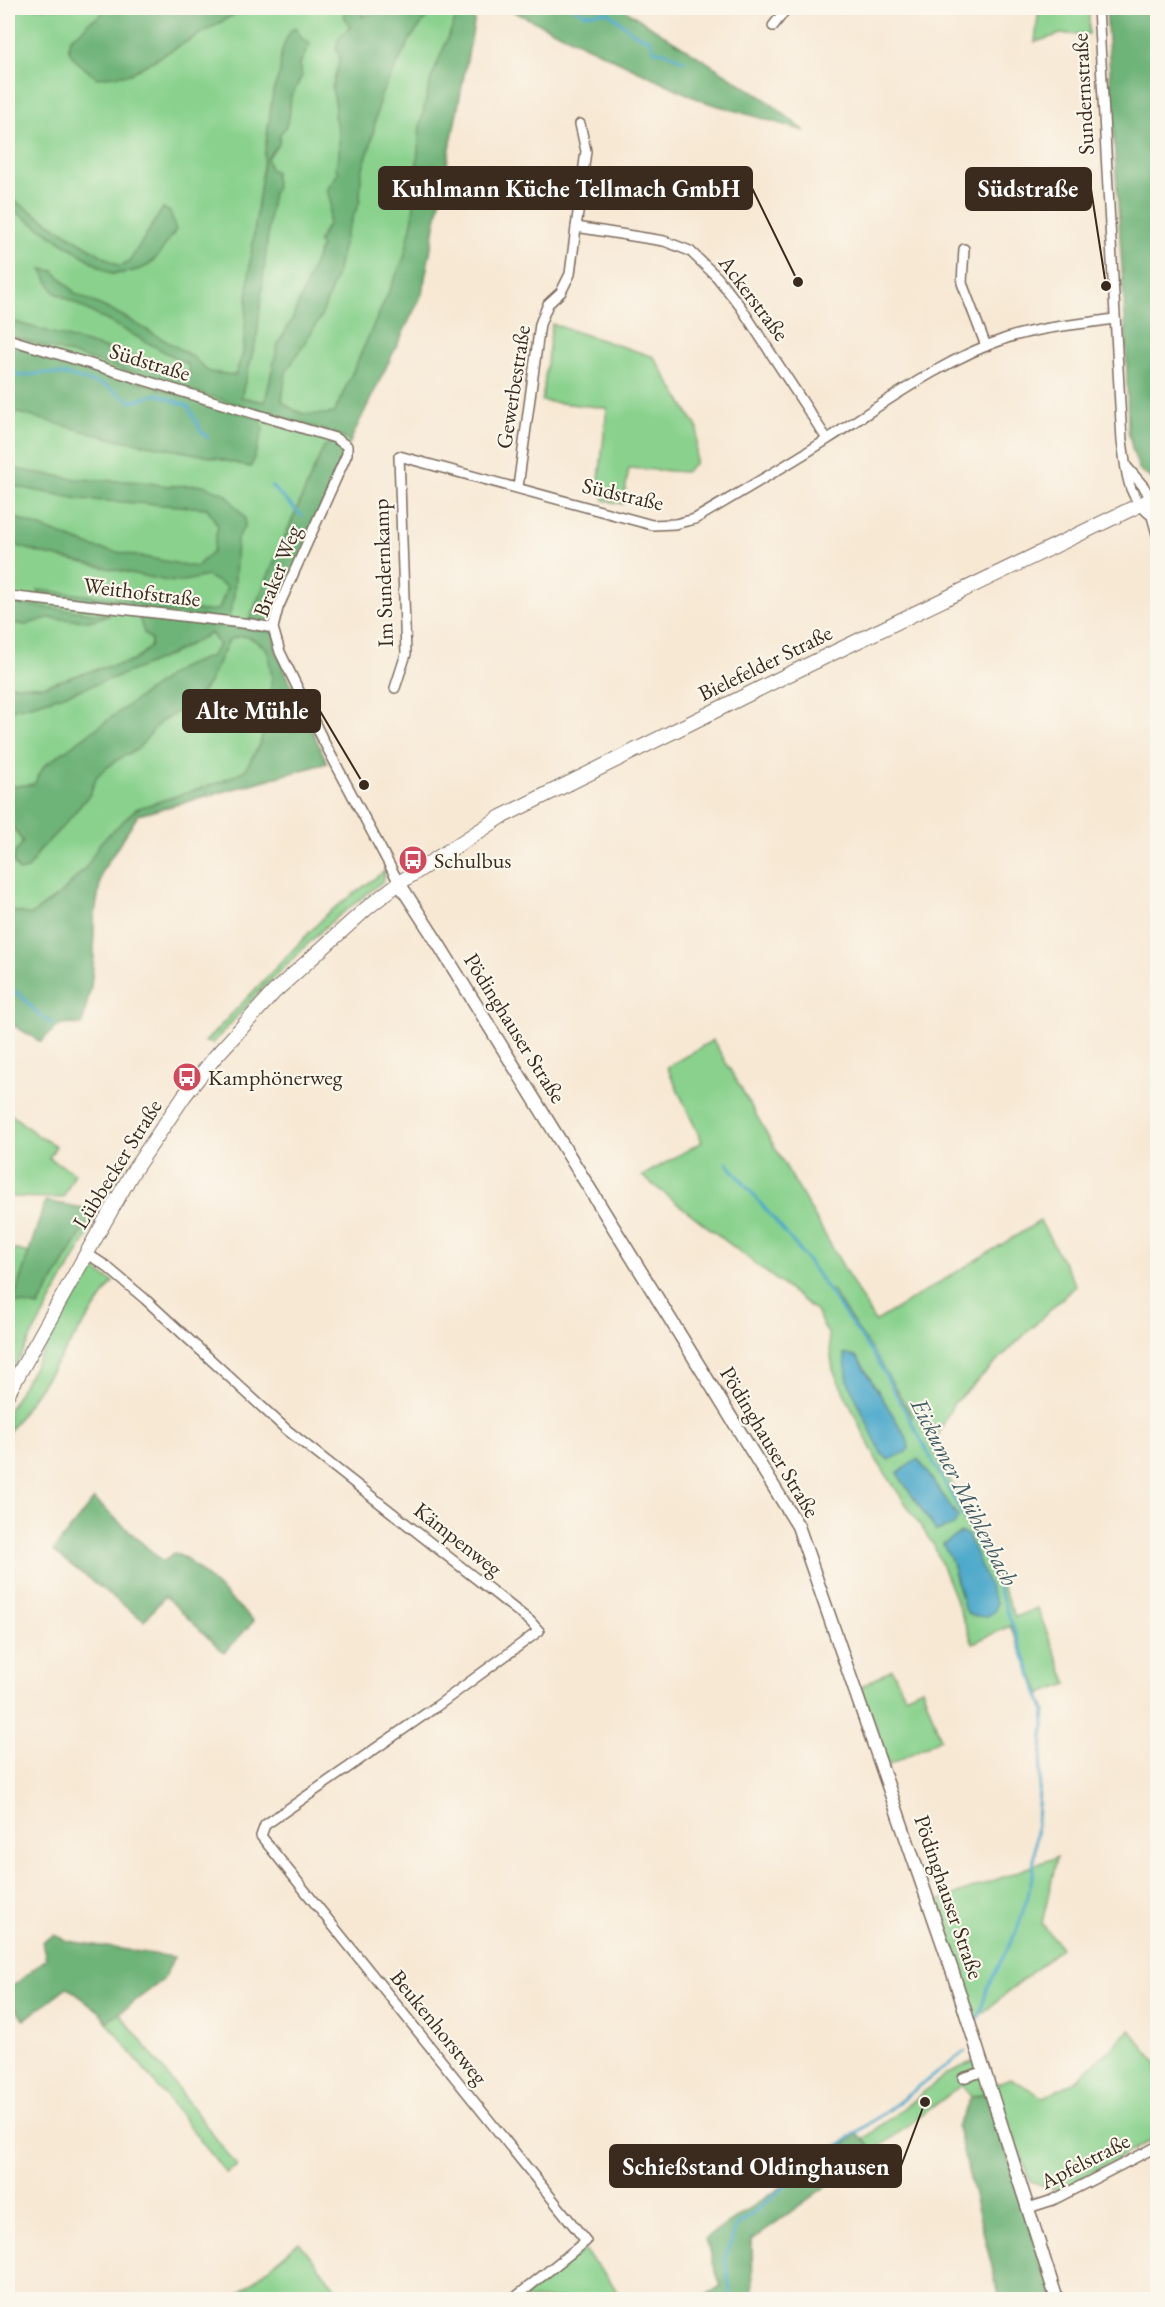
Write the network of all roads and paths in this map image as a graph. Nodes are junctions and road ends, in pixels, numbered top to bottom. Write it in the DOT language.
graph roads {
  1 [pos="787,8"];
  2 [pos="1098,8"];
  3 [pos="773,26"];
  4 [pos="580,124"];
  5 [pos="576,226"];
  6 [pos="964,249"];
  7 [pos="1115,319"];
  8 [pos="8,339"];
  9 [pos="986,346"];
  10 [pos="827,439"];
  11 [pos="348,446"];
  12 [pos="399,456"];
  13 [pos="1126,466"];
  14 [pos="518,487"];
  15 [pos="1149,500"];
  16 [pos="1158,538"];
  17 [pos="8,596"];
  18 [pos="273,628"];
  19 [pos="395,688"];
  20 [pos="324,742"];
  21 [pos="399,884"];
  22 [pos="86,1253"];
  23 [pos="8,1393"];
  24 [pos="261,1836"];
  25 [pos="985,2071"];
  26 [pos="963,2078"];
  27 [pos="1158,2146"];
  28 [pos="1028,2208"];
  29 [pos="512,2300"];
  30 [pos="1057,2300"];
  1 -- 3 [label="street"];
  2 -- 7 [label="street, Sundernstraße"];
  4 -- 5 [label="street, Gewerbestraße"];
  5 -- 10 [label="street, Ackerstraße"];
  5 -- 14 [label="street, Gewerbestraße"];
  6 -- 9 [label="street"];
  7 -- 9 [label="street, Südstraße"];
  7 -- 13 [label="street, Sundernstraße"];
  8 -- 11 [label="street, Südstraße"];
  9 -- 10 [label="street, Südstraße"];
  10 -- 14 [label="street, Südstraße"];
  11 -- 18 [label="street, Braker Weg"];
  12 -- 14 [label="street, Südstraße"];
  12 -- 19 [label="street, Im Sundernkamp"];
  13 -- 15 [label="street"];
  13 -- 15 [label="street, Sundernstraße"];
  15 -- 16 [label="street"];
  15 -- 21 [label="main road, Bielefelder Straße"];
  17 -- 18 [label="street, Weithofstraße"];
  18 -- 20 [label="street, Braker Weg"];
  20 -- 21 [label="street, Pödinghauser Straße"];
  21 -- 22 [label="main road, Lübbecker Straße"];
  21 -- 25 [label="street, Pödinghauser Straße"];
  22 -- 23 [label="main road, Lübbecker Straße"];
  22 -- 24 [label="street, Kämpenweg"];
  24 -- 29 [label="street, Beukenhorstweg"];
  25 -- 26 [label="street"];
  25 -- 28 [label="street, Pödinghauser Straße"];
  27 -- 28 [label="street, Apfelstraße"];
  28 -- 30 [label="street, Pödinghauser Straße"];
}
